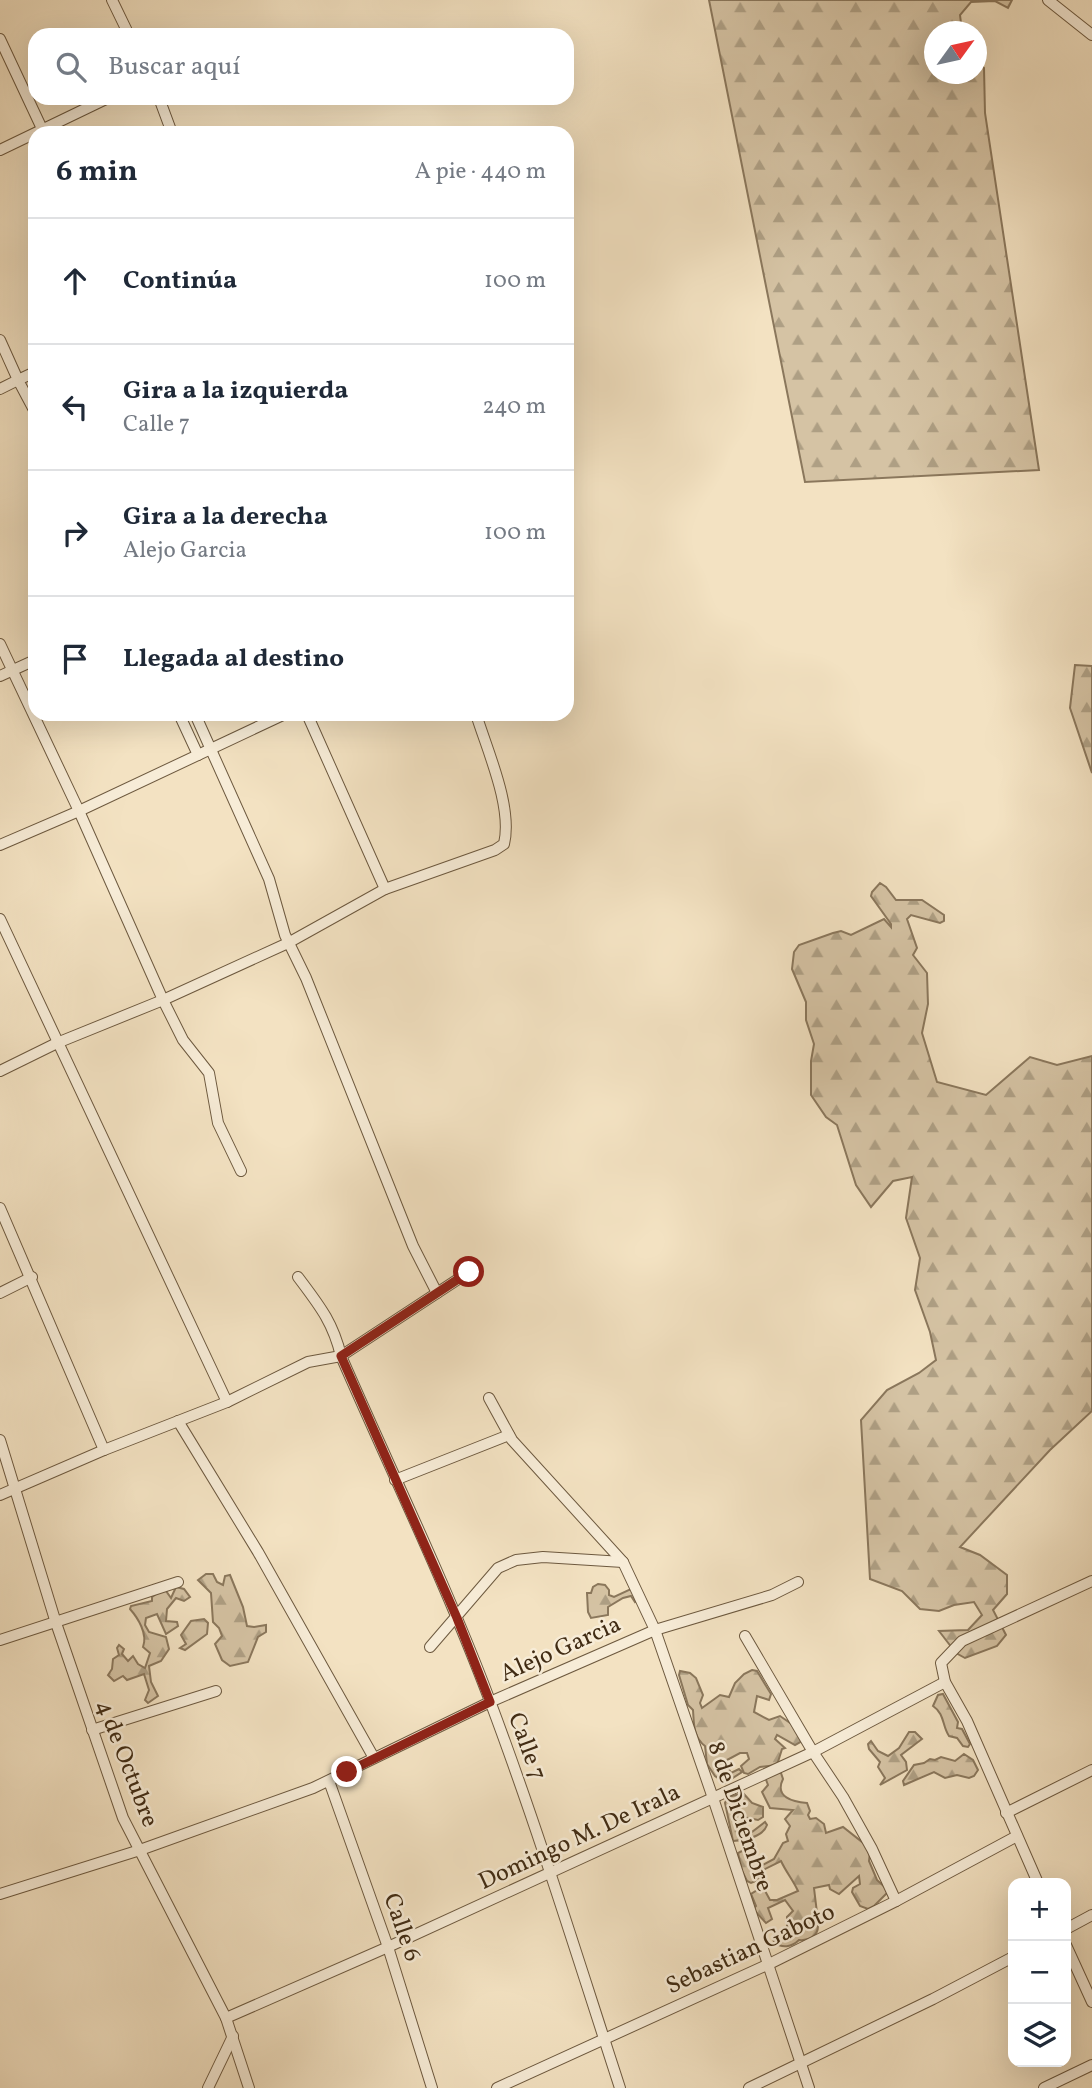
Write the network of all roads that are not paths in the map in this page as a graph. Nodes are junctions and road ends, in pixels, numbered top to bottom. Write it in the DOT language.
graph roads {
  1 [pos="113,0"];
  2 [pos="1048,0"];
  3 [pos="126,28"];
  4 [pos="1092,35"];
  5 [pos="0,39"];
  6 [pos="28,99"];
  7 [pos="31,105"];
  8 [pos="94,105"];
  9 [pos="162,105"];
  10 [pos="41,126"];
  11 [pos="53,126"];
  12 [pos="169,126"];
  13 [pos="28,138"];
  14 [pos="0,150"];
  15 [pos="0,340"];
  16 [pos="28,375"];
  17 [pos="18,380"];
  18 [pos="0,389"];
  19 [pos="28,399"];
  20 [pos="0,644"];
  21 [pos="28,663"];
  22 [pos="12,670"];
  23 [pos="0,676"];
  24 [pos="28,704"];
  25 [pos="36,721"];
  26 [pos="183,721"];
  27 [pos="198,721"];
  28 [pos="270,721"];
  29 [pos="310,721"];
  30 [pos="478,721"];
  31 [pos="210,749"];
  32 [pos="198,755"];
  33 [pos="79,811"];
  34 [pos="0,845"];
  35 [pos="385,889"];
  36 [pos="0,919"];
  37 [pos="288,943"];
  38 [pos="163,1000"];
  39 [pos="57,1043"];
  40 [pos="0,1071"];
  41 [pos="241,1171"];
  42 [pos="0,1208"];
  43 [pos="469,1272"];
  44 [pos="32,1277"];
  45 [pos="298,1277"];
  46 [pos="0,1293"];
  47 [pos="437,1293"];
  48 [pos="341,1356"];
  49 [pos="489,1398"];
  50 [pos="227,1402"];
  51 [pos="178,1421"];
  52 [pos="509,1435"];
  53 [pos="0,1440"];
  54 [pos="104,1450"];
  55 [pos="395,1480"];
  56 [pos="16,1488"];
  57 [pos="0,1495"];
  58 [pos="623,1562"];
  59 [pos="1092,1581"];
  60 [pos="178,1582"];
  61 [pos="798,1582"];
  62 [pos="457,1618"];
  63 [pos="56,1623"];
  64 [pos="655,1630"];
  65 [pos="744,1636"];
  66 [pos="0,1640"];
  67 [pos="430,1647"];
  68 [pos="945,1682"];
  69 [pos="216,1691"];
  70 [pos="490,1702"];
  71 [pos="92,1730"];
  72 [pos="813,1752"];
  73 [pos="373,1758"];
  74 [pos="1092,1770"];
  75 [pos="329,1782"];
  76 [pos="713,1798"];
  77 [pos="1006,1814"];
  78 [pos="1017,1836"];
  79 [pos="140,1850"];
  80 [pos="551,1872"];
  81 [pos="1036,1878"];
  82 [pos="0,1894"];
  83 [pos="896,1901"];
  84 [pos="1092,1915"];
  85 [pos="1071,1926"];
  86 [pos="388,1947"];
  87 [pos="1071,1956"];
  88 [pos="1008,1960"];
  89 [pos="769,1964"];
  90 [pos="1092,2002"];
  91 [pos="226,2018"];
  92 [pos="233,2036"];
  93 [pos="604,2039"];
  94 [pos="802,2064"];
  95 [pos="1092,2066"];
  96 [pos="208,2088"];
  97 [pos="248,2088"];
  98 [pos="432,2088"];
  99 [pos="497,2088"];
  100 [pos="620,2088"];
  101 [pos="749,2088"];
  102 [pos="809,2088"];
  103 [pos="1044,2088"];
  1 -- 3 [label="street"];
  2 -- 4 [label="street"];
  5 -- 6 [label="street"];
  7 -- 10 [label="street"];
  8 -- 11 [label="street"];
  9 -- 12 [label="street"];
  13 -- 14 [label="street"];
  15 -- 17 [label="street"];
  16 -- 17 [label="street"];
  17 -- 18 [label="street"];
  17 -- 19 [label="street"];
  20 -- 22 [label="street"];
  21 -- 22 [label="street"];
  22 -- 23 [label="street"];
  22 -- 24 [label="street"];
  25 -- 33 [label="street"];
  26 -- 32 [label="street"];
  27 -- 31 [label="street"];
  28 -- 31 [label="street"];
  29 -- 35 [label="street"];
  30 -- 35 [label="street"];
  31 -- 32 [label="street"];
  31 -- 37 [label="street"];
  32 -- 33 [label="street"];
  33 -- 34 [label="street"];
  33 -- 38 [label="street"];
  35 -- 37 [label="street"];
  36 -- 39 [label="street"];
  37 -- 38 [label="street"];
  37 -- 47 [label="street"];
  38 -- 39 [label="street"];
  38 -- 41 [label="street"];
  39 -- 40 [label="street"];
  39 -- 50 [label="street"];
  42 -- 44 [label="street"];
  43 -- 47 [label="street"];
  44 -- 46 [label="street"];
  44 -- 54 [label="street"];
  45 -- 48 [label="street, Calle 7"];
  47 -- 48 [label="street"];
  48 -- 50 [label="street"];
  48 -- 55 [label="street, Calle 7"];
  49 -- 52 [label="street, 8 de Diciembre"];
  50 -- 51 [label="street"];
  51 -- 54 [label="street"];
  51 -- 73 [label="street"];
  52 -- 55 [label="street"];
  52 -- 58 [label="street, 8 de Diciembre"];
  53 -- 56 [label="street, 4 de Octubre"];
  54 -- 56 [label="street"];
  55 -- 62 [label="street, Calle 7"];
  56 -- 57 [label="street"];
  56 -- 63 [label="street, 4 de Octubre"];
  58 -- 62 [label="street"];
  58 -- 64 [label="street, 8 de Diciembre"];
  59 -- 68 [label="street"];
  60 -- 63 [label="street"];
  61 -- 64 [label="street, Alejo Garcia"];
  62 -- 67 [label="street"];
  62 -- 70 [label="street, Calle 7"];
  63 -- 66 [label="street"];
  63 -- 71 [label="street, 4 de Octubre"];
  64 -- 70 [label="street, Alejo Garcia"];
  64 -- 76 [label="street, 8 de Diciembre"];
  65 -- 72 [label="street"];
  68 -- 72 [label="street, Domingo M. De Irala"];
  68 -- 77 [label="street"];
  69 -- 71 [label="street"];
  70 -- 73 [label="street, Alejo Garcia"];
  70 -- 80 [label="street, Calle 7"];
  71 -- 79 [label="street, 4 de Octubre"];
  72 -- 76 [label="street, Domingo M. De Irala"];
  72 -- 83 [label="street"];
  73 -- 75 [label="street, Alejo Garcia"];
  74 -- 77 [label="street"];
  75 -- 79 [label="street, Alejo Garcia"];
  75 -- 86 [label="street, Calle 6"];
  76 -- 80 [label="street, Domingo M. De Irala"];
  76 -- 89 [label="street, 8 de Diciembre"];
  77 -- 78 [label="street"];
  78 -- 81 [label="street"];
  78 -- 83 [label="street, Sebastian Gaboto"];
  79 -- 82 [label="street, Alejo Garcia"];
  79 -- 91 [label="street, 4 de Octubre"];
  80 -- 86 [label="street, Domingo M. De Irala"];
  80 -- 93 [label="street, Calle 7"];
  83 -- 89 [label="street, Sebastian Gaboto"];
  84 -- 85 [label="street"];
  86 -- 91 [label="street, Domingo M. De Irala"];
  86 -- 98 [label="street, Calle 6"];
  87 -- 90 [label="street"];
  88 -- 94 [label="street"];
  89 -- 93 [label="street, Sebastian Gaboto"];
  89 -- 94 [label="street, 8 de Diciembre"];
  91 -- 92 [label="street, 4 de Octubre"];
  92 -- 96 [label="street"];
  92 -- 97 [label="street, 4 de Octubre"];
  93 -- 99 [label="street, Sebastian Gaboto"];
  93 -- 100 [label="street, Calle 7"];
  94 -- 101 [label="street"];
  94 -- 102 [label="street, 8 de Diciembre"];
  95 -- 103 [label="street"];
}
